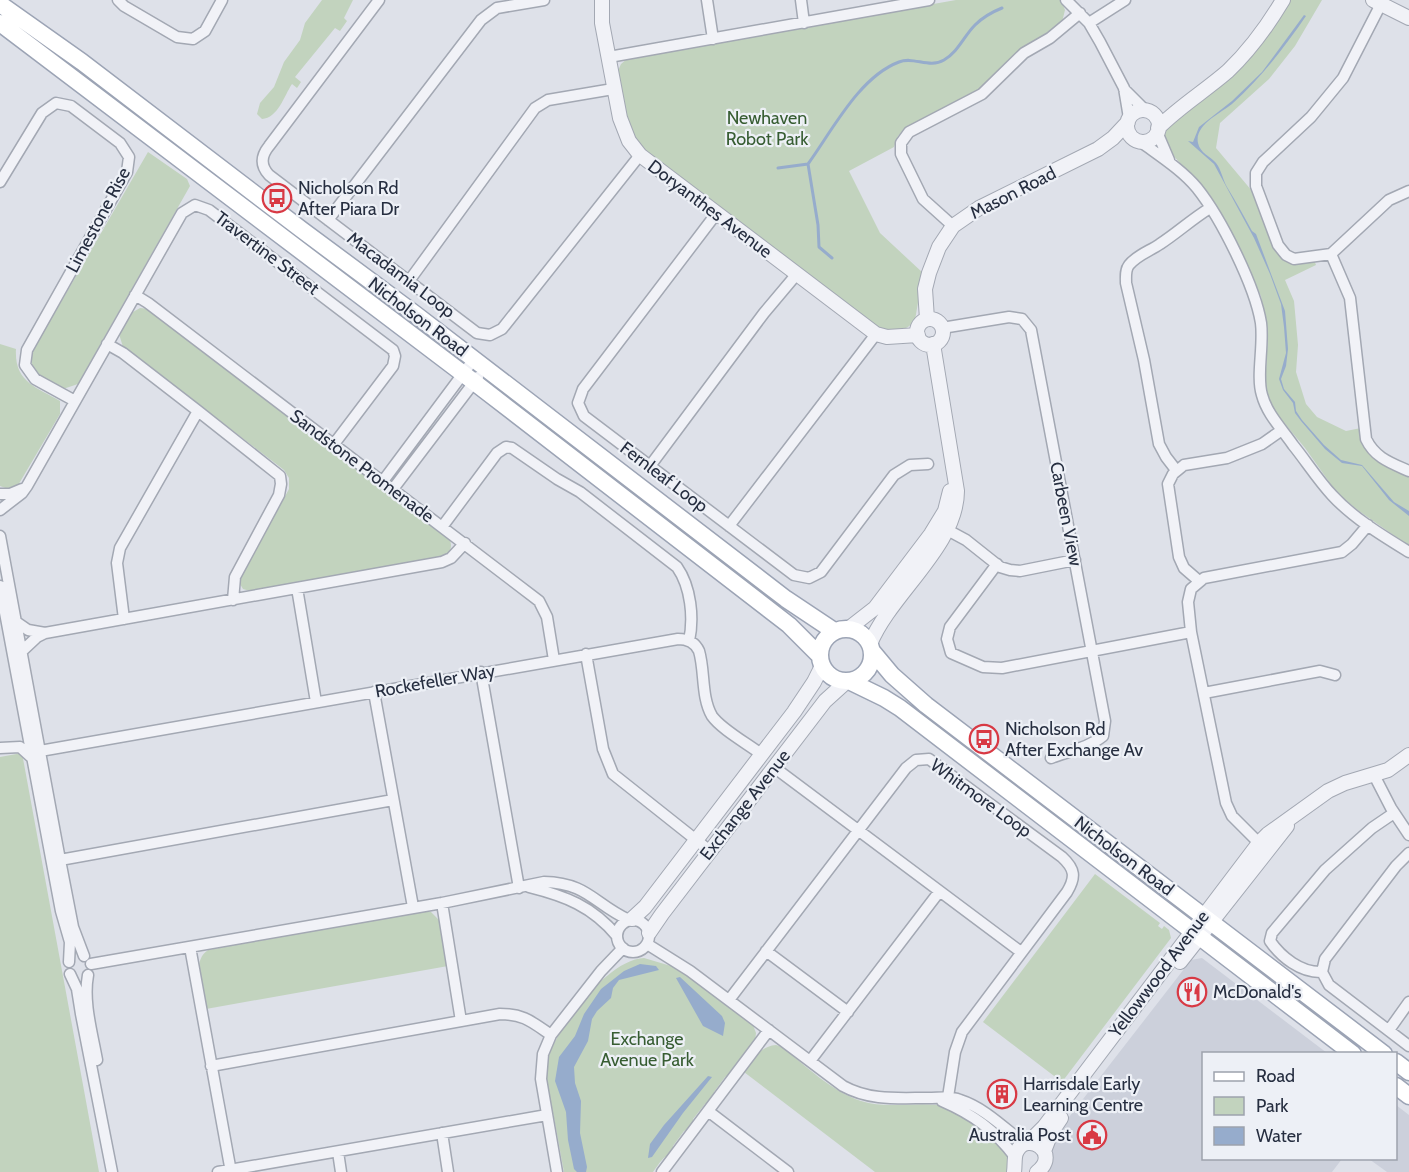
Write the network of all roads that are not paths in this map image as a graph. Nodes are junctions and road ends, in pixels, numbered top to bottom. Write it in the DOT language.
graph roads {
  1 [pos="118,0"];
  2 [pos="222,0"];
  3 [pos="379,0"];
  4 [pos="544,0"];
  5 [pos="602,0"];
  6 [pos="706,0"];
  7 [pos="801,0"];
  8 [pos="929,0"];
  9 [pos="1066,0"];
  10 [pos="1125,0"];
  11 [pos="1282,0"];
  12 [pos="518,2"];
  13 [pos="1377,2"];
  14 [pos="898,3"];
  15 [pos="0,4"];
  16 [pos="1080,13"];
  17 [pos="1409,18"];
  18 [pos="804,22"];
  19 [pos="0,23"];
  20 [pos="1089,23"];
  21 [pos="713,39"];
  22 [pos="609,57"];
  23 [pos="1124,88"];
  24 [pos="613,89"];
  25 [pos="1188,102"];
  26 [pos="1148,111"];
  27 [pos="1128,120"];
  28 [pos="1158,130"];
  29 [pos="1139,141"];
  30 [pos="1098,149"];
  31 [pos="640,154"];
  32 [pos="1170,163"];
  33 [pos="0,182"];
  34 [pos="1409,191"];
  35 [pos="1210,208"];
  36 [pos="716,214"];
  37 [pos="328,220"];
  38 [pos="953,226"];
  39 [pos="1331,254"];
  40 [pos="796,274"];
  41 [pos="409,281"];
  42 [pos="135,295"];
  43 [pos="927,319"];
  44 [pos="942,328"];
  45 [pos="876,334"];
  46 [pos="918,335"];
  47 [pos="107,344"];
  48 [pos="933,344"];
  49 [pos="479,364"];
  50 [pos="468,378"];
  51 [pos="75,401"];
  52 [pos="198,411"];
  53 [pos="1282,430"];
  54 [pos="334,444"];
  55 [pos="928,464"];
  56 [pos="650,466"];
  57 [pos="1176,470"];
  58 [pos="1409,471"];
  59 [pos="383,481"];
  60 [pos="27,486"];
  61 [pos="393,489"];
  62 [pos="0,494"];
  63 [pos="0,510"];
  64 [pos="1368,525"];
  65 [pos="729,526"];
  66 [pos="442,527"];
  67 [pos="942,527"];
  68 [pos="0,536"];
  69 [pos="465,543"];
  70 [pos="1409,552"];
  71 [pos="1075,560"];
  72 [pos="997,564"];
  73 [pos="1199,581"];
  74 [pos="0,586"];
  75 [pos="297,588"];
  76 [pos="233,600"];
  77 [pos="124,619"];
  78 [pos="15,621"];
  79 [pos="841,630"];
  80 [pos="1191,632"];
  81 [pos="45,633"];
  82 [pos="689,640"];
  83 [pos="871,647"];
  84 [pos="1092,651"];
  85 [pos="21,652"];
  86 [pos="586,654"];
  87 [pos="554,660"];
  88 [pos="820,661"];
  89 [pos="481,672"];
  90 [pos="1335,675"];
  91 [pos="847,681"];
  92 [pos="374,692"];
  93 [pos="1204,693"];
  94 [pos="316,702"];
  95 [pos="26,729"];
  96 [pos="0,747"];
  97 [pos="36,754"];
  98 [pos="761,754"];
  99 [pos="1409,755"];
  100 [pos="1051,758"];
  101 [pos="775,768"];
  102 [pos="1374,775"];
  103 [pos="393,800"];
  104 [pos="1298,813"];
  105 [pos="1394,813"];
  106 [pos="858,830"];
  107 [pos="1409,835"];
  108 [pos="696,839"];
  109 [pos="1259,843"];
  110 [pos="710,850"];
  111 [pos="1409,853"];
  112 [pos="60,860"];
  113 [pos="524,887"];
  114 [pos="939,892"];
  115 [pos="442,903"];
  116 [pos="412,907"];
  117 [pos="630,920"];
  118 [pos="1207,920"];
  119 [pos="1196,935"];
  120 [pos="617,936"];
  121 [pos="648,939"];
  122 [pos="190,947"];
  123 [pos="623,948"];
  124 [pos="766,951"];
  125 [pos="1021,952"];
  126 [pos="69,962"];
  127 [pos="88,965"];
  128 [pos="1322,972"];
  129 [pos="70,974"];
  130 [pos="729,1000"];
  131 [pos="1409,1002"];
  132 [pos="848,1012"];
  133 [pos="461,1021"];
  134 [pos="769,1030"];
  135 [pos="1389,1030"];
  136 [pos="551,1035"];
  137 [pos="1409,1046"];
  138 [pos="1352,1052"];
  139 [pos="1383,1052"];
  140 [pos="810,1061"];
  141 [pos="211,1066"];
  142 [pos="948,1097"];
  143 [pos="936,1098"];
  144 [pos="708,1112"];
  145 [pos="547,1115"];
  146 [pos="442,1133"];
  147 [pos="1026,1144"];
  148 [pos="1044,1151"];
  149 [pos="338,1152"];
  150 [pos="1015,1163"];
  151 [pos="231,1171"];
  152 [pos="112,1172"];
  153 [pos="118,1172"];
  154 [pos="218,1172"];
  155 [pos="341,1172"];
  156 [pos="448,1172"];
  157 [pos="557,1172"];
  158 [pos="662,1172"];
  159 [pos="788,1172"];
  160 [pos="1023,1172"];
  161 [pos="1037,1172"];
  1 -- 2 [label="street"];
  3 -- 37 [label="street, Macadamia Loop"];
  4 -- 12 [label="street"];
  5 -- 22 [label="street, Doryanthes Avenue"];
  6 -- 21 [label="street"];
  7 -- 18 [label="street"];
  8 -- 14 [label="street"];
  9 -- 16 [label="street"];
  10 -- 20 [label="street"];
  11 -- 25 [label="street"];
  12 -- 37 [label="street"];
  13 -- 17 [label="street"];
  13 -- 39 [label="street"];
  14 -- 18 [label="street"];
  15 -- 49 [label="main road, Nicholson Road"];
  16 -- 20 [label="street"];
  16 -- 38 [label="street"];
  18 -- 21 [label="street"];
  19 -- 50 [label="main road, Nicholson Road"];
  20 -- 23 [label="street"];
  21 -- 22 [label="street"];
  22 -- 24 [label="street, Doryanthes Avenue"];
  23 -- 26 [label="street"];
  23 -- 27 [label="street"];
  24 -- 31 [label="street, Doryanthes Avenue"];
  24 -- 41 [label="street"];
  25 -- 26 [label="street"];
  25 -- 28 [label="street"];
  26 -- 27 [label="street"];
  26 -- 28 [label="street"];
  27 -- 29 [label="street"];
  27 -- 30 [label="street, Mason Road"];
  28 -- 29 [label="street"];
  28 -- 32 [label="street"];
  29 -- 30 [label="street, Mason Road"];
  29 -- 32 [label="street"];
  30 -- 38 [label="street, Mason Road"];
  31 -- 36 [label="street, Doryanthes Avenue"];
  31 -- 41 [label="street, Macadamia Loop"];
  32 -- 35 [label="street"];
  33 -- 51 [label="street, Limestone Rise"];
  34 -- 39 [label="street"];
  35 -- 53 [label="street"];
  35 -- 57 [label="street"];
  36 -- 40 [label="street, Doryanthes Avenue"];
  36 -- 56 [label="street, Fernleaf Loop"];
  37 -- 41 [label="street, Macadamia Loop"];
  38 -- 43 [label="street, Mason Road"];
  39 -- 58 [label="street"];
  40 -- 45 [label="street, Doryanthes Avenue"];
  40 -- 56 [label="street"];
  42 -- 47 [label="street, Travertine Street"];
  42 -- 54 [label="street, Sandstone Promenade"];
  42 -- 54 [label="street, Travertine Street"];
  43 -- 44 [label="street"];
  43 -- 46 [label="street"];
  44 -- 48 [label="street"];
  44 -- 71 [label="street, Carbeen View"];
  45 -- 46 [label="street"];
  45 -- 65 [label="street"];
  46 -- 48 [label="street"];
  47 -- 51 [label="street, Travertine Street"];
  47 -- 52 [label="street"];
  48 -- 67 [label="street"];
  49 -- 50 [label="street"];
  49 -- 79 [label="main road, Nicholson Road"];
  50 -- 59 [label="street"];
  50 -- 61 [label="street"];
  50 -- 88 [label="main road, Nicholson Road"];
  51 -- 60 [label="street, Travertine Street"];
  52 -- 76 [label="street"];
  52 -- 77 [label="street"];
  53 -- 57 [label="street"];
  53 -- 64 [label="street"];
  54 -- 59 [label="street, Sandstone Promenade"];
  55 -- 65 [label="street, Fernleaf Loop"];
  56 -- 65 [label="street, Fernleaf Loop"];
  57 -- 73 [label="street"];
  59 -- 61 [label="street, Sandstone Promenade"];
  60 -- 62 [label="street"];
  60 -- 63 [label="street, Travertine Street"];
  61 -- 66 [label="street, Sandstone Promenade"];
  64 -- 70 [label="street"];
  64 -- 73 [label="street"];
  66 -- 69 [label="street, Sandstone Promenade"];
  66 -- 82 [label="street"];
  67 -- 72 [label="street"];
  67 -- 79 [label="street"];
  67 -- 83 [label="street"];
  68 -- 78 [label="street"];
  69 -- 75 [label="street"];
  69 -- 87 [label="street, Sandstone Promenade"];
  71 -- 72 [label="street"];
  71 -- 84 [label="street, Carbeen View"];
  72 -- 84 [label="street"];
  73 -- 80 [label="street"];
  74 -- 95 [label="street"];
  75 -- 76 [label="street"];
  75 -- 94 [label="street"];
  76 -- 77 [label="street"];
  77 -- 81 [label="street"];
  78 -- 81 [label="street"];
  78 -- 85 [label="street"];
  79 -- 83 [label="main road, Nicholson Road"];
  79 -- 88 [label="main road"];
  80 -- 84 [label="street"];
  80 -- 93 [label="street"];
  81 -- 85 [label="street"];
  82 -- 86 [label="street, Rockefeller Way"];
  82 -- 98 [label="street"];
  83 -- 91 [label="main road"];
  83 -- 118 [label="main road, Nicholson Road"];
  84 -- 100 [label="street, Carbeen View"];
  85 -- 97 [label="street"];
  86 -- 87 [label="street, Rockefeller Way"];
  86 -- 108 [label="street"];
  87 -- 89 [label="street, Rockefeller Way"];
  88 -- 91 [label="main road, Nicholson Road"];
  88 -- 98 [label="street, Exchange Avenue"];
  89 -- 92 [label="street, Rockefeller Way"];
  89 -- 113 [label="street"];
  90 -- 93 [label="street"];
  91 -- 101 [label="street, Exchange Avenue"];
  91 -- 119 [label="main road, Nicholson Road"];
  92 -- 94 [label="street, Rockefeller Way"];
  92 -- 103 [label="street"];
  93 -- 109 [label="street"];
  94 -- 97 [label="street, Rockefeller Way"];
  95 -- 96 [label="street"];
  95 -- 97 [label="street"];
  96 -- 97 [label="street"];
  97 -- 112 [label="street"];
  97 -- 126 [label="street"];
  98 -- 108 [label="street, Exchange Avenue"];
  99 -- 102 [label="street, Yellowwood Avenue"];
  101 -- 106 [label="street"];
  101 -- 110 [label="street, Exchange Avenue"];
  102 -- 104 [label="street, Yellowwood Avenue"];
  102 -- 105 [label="street"];
  103 -- 112 [label="street"];
  103 -- 116 [label="street"];
  104 -- 109 [label="street, Yellowwood Avenue"];
  104 -- 118 [label="street, Yellowwood Avenue"];
  105 -- 107 [label="street"];
  105 -- 128 [label="street"];
  106 -- 114 [label="street"];
  106 -- 124 [label="street, Whitmore Loop"];
  106 -- 125 [label="street, Whitmore Loop"];
  108 -- 110 [label="street"];
  108 -- 117 [label="street, Exchange Avenue"];
  109 -- 118 [label="street, Yellowwood Avenue"];
  110 -- 121 [label="street, Exchange Avenue"];
  111 -- 128 [label="street"];
  112 -- 127 [label="street"];
  113 -- 115 [label="street"];
  113 -- 117 [label="street"];
  113 -- 120 [label="street"];
  114 -- 125 [label="street"];
  114 -- 132 [label="street"];
  115 -- 116 [label="street"];
  115 -- 133 [label="street"];
  116 -- 122 [label="street"];
  117 -- 120 [label="street"];
  117 -- 121 [label="street"];
  118 -- 119 [label="street, Yellowwood Avenue"];
  118 -- 139 [label="main road, Nicholson Road"];
  119 -- 138 [label="main road, Nicholson Road"];
  119 -- 147 [label="street, Yellowwood Avenue"];
  119 -- 148 [label="street, Yellowwood Avenue"];
  120 -- 123 [label="street"];
  121 -- 123 [label="street"];
  121 -- 130 [label="street"];
  122 -- 127 [label="street"];
  122 -- 141 [label="street"];
  123 -- 136 [label="street"];
  124 -- 130 [label="street, Whitmore Loop"];
  124 -- 132 [label="street"];
  125 -- 142 [label="street, Whitmore Loop"];
  126 -- 127 [label="street"];
  126 -- 129 [label="street"];
  127 -- 129 [label="street"];
  127 -- 153 [label="street"];
  128 -- 135 [label="street"];
  129 -- 152 [label="street"];
  130 -- 134 [label="street"];
  131 -- 135 [label="street"];
  132 -- 140 [label="street"];
  133 -- 136 [label="street"];
  133 -- 141 [label="street"];
  134 -- 140 [label="street"];
  134 -- 144 [label="street"];
  135 -- 137 [label="street"];
  136 -- 145 [label="street"];
  140 -- 143 [label="street"];
  141 -- 151 [label="street"];
  142 -- 143 [label="street"];
  142 -- 147 [label="street"];
  143 -- 150 [label="street"];
  144 -- 158 [label="street"];
  144 -- 159 [label="street"];
  145 -- 146 [label="street"];
  145 -- 157 [label="street"];
  146 -- 149 [label="street"];
  146 -- 156 [label="street"];
  147 -- 148 [label="street"];
  147 -- 150 [label="street, Yellowwood Avenue"];
  148 -- 161 [label="street, Yellowwood Avenue"];
  149 -- 151 [label="street"];
  149 -- 155 [label="street"];
  150 -- 160 [label="street"];
  151 -- 154 [label="street"];
}
